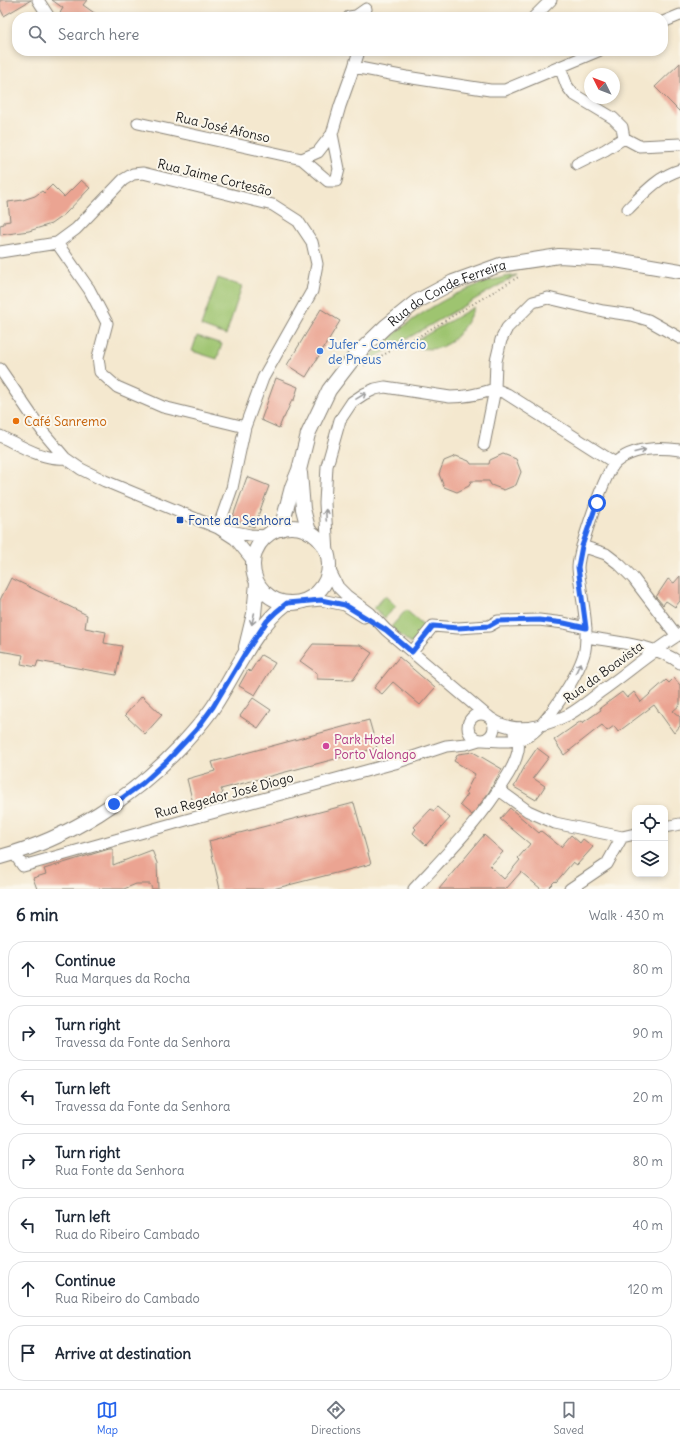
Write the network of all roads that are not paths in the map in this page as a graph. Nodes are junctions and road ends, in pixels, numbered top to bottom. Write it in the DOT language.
graph roads {
  1 [pos="38,0"];
  2 [pos="551,0"];
  3 [pos="45,12"];
  4 [pos="539,12"];
  5 [pos="680,15"];
  6 [pos="668,20"];
  7 [pos="357,56"];
  8 [pos="586,56"];
  9 [pos="354,67"];
  10 [pos="560,67"];
  11 [pos="138,122"];
  12 [pos="332,134"];
  13 [pos="624,138"];
  14 [pos="680,144"];
  15 [pos="302,159"];
  16 [pos="577,164"];
  17 [pos="680,170"];
  18 [pos="628,208"];
  19 [pos="57,243"];
  20 [pos="0,252"];
  21 [pos="680,271"];
  22 [pos="680,338"];
  23 [pos="0,369"];
  24 [pos="495,389"];
  25 [pos="245,427"];
  26 [pos="0,436"];
  27 [pos="484,445"];
  28 [pos="680,450"];
  29 [pos="65,458"];
  30 [pos="615,463"];
  31 [pos="299,470"];
  32 [pos="218,528"];
  33 [pos="280,529"];
  34 [pos="309,532"];
  35 [pos="267,536"];
  36 [pos="582,546"];
  37 [pos="328,554"];
  38 [pos="253,561"];
  39 [pos="329,569"];
  40 [pos="257,583"];
  41 [pos="302,602"];
  42 [pos="287,603"];
  43 [pos="386,630"];
  44 [pos="586,632"];
  45 [pos="678,635"];
  46 [pos="657,650"];
  47 [pos="412,652"];
  48 [pos="244,655"];
  49 [pos="680,663"];
  50 [pos="450,685"];
  51 [pos="488,716"];
  52 [pos="468,724"];
  53 [pos="542,724"];
  54 [pos="505,726"];
  55 [pos="481,740"];
  56 [pos="499,741"];
  57 [pos="521,742"];
  58 [pos="446,746"];
  59 [pos="514,762"];
  60 [pos="499,790"];
  61 [pos="680,824"];
  62 [pos="668,826"];
  63 [pos="632,835"];
  64 [pos="622,837"];
  65 [pos="14,854"];
  66 [pos="0,857"];
  67 [pos="414,889"];
  68 [pos="570,889"];
  1 -- 3 [label="street"];
  2 -- 4 [label="street"];
  5 -- 6 [label="street"];
  7 -- 9 [label="street, Rua José Afonso"];
  8 -- 10 [label="street"];
  9 -- 10 [label="street"];
  9 -- 12 [label="street, Rua José Afonso"];
  10 -- 13 [label="street"];
  11 -- 15 [label="street, Rua José Afonso"];
  12 -- 15 [label="street, Rua José Afonso"];
  12 -- 15 [label="street, Rua José Afonso"];
  13 -- 14 [label="street"];
  13 -- 16 [label="street"];
  17 -- 18 [label="street"];
  19 -- 20 [label="street"];
  19 -- 25 [label="street"];
  19 -- 25 [label="street, Rua Jaime Cortesão"];
  21 -- 31 [label="main road, Rua do Conde Ferreira"];
  22 -- 24 [label="street"];
  23 -- 29 [label="street"];
  24 -- 27 [label="street"];
  24 -- 30 [label="street"];
  37 -- 24 [label="street, one-way"];
  25 -- 32 [label="street, Rua Jaime Cortesão"];
  26 -- 29 [label="street"];
  30 -- 28 [label="street, one-way"];
  29 -- 32 [label="street"];
  30 -- 36 [label="street"];
  31 -- 33 [label="main road, Rua do Conde Ferreira"];
  31 -- 34 [label="main road, Rua do Conde Ferreira"];
  32 -- 35 [label="street"];
  32 -- 38 [label="street"];
  33 -- 34 [label="main road"];
  33 -- 35 [label="main road"];
  34 -- 37 [label="main road"];
  35 -- 38 [label="main road"];
  36 -- 44 [label="street"];
  36 -- 45 [label="street"];
  37 -- 39 [label="main road"];
  38 -- 40 [label="main road"];
  39 -- 41 [label="main road"];
  39 -- 43 [label="street"];
  40 -- 42 [label="main road"];
  40 -- 48 [label="main road, one-way"];
  41 -- 42 [label="main road"];
  41 -- 43 [label="street"];
  42 -- 48 [label="main road"];
  43 -- 47 [label="street"];
  44 -- 46 [label="street, Rua da Boavista"];
  44 -- 47 [label="street, Rua da Boavista"];
  53 -- 44 [label="street, one-way"];
  45 -- 46 [label="street"];
  46 -- 49 [label="street, Rua da Boavista"];
  46 -- 53 [label="street, Rua da Boavista"];
  47 -- 50 [label="street"];
  48 -- 65 [label="main road"];
  50 -- 51 [label="street, Rua da Boavista"];
  50 -- 52 [label="street"];
  51 -- 52 [label="street"];
  51 -- 54 [label="street, Rua da Boavista"];
  51 -- 55 [label="street"];
  52 -- 55 [label="street"];
  52 -- 58 [label="street, Rua Regedor José Diogo"];
  53 -- 54 [label="street, Rua da Boavista"];
  53 -- 57 [label="street, Rua da Boavista"];
  54 -- 57 [label="street"];
  55 -- 56 [label="street"];
  55 -- 58 [label="street, Rua Regedor José Diogo"];
  56 -- 57 [label="street"];
  56 -- 59 [label="street"];
  57 -- 59 [label="street"];
  58 -- 65 [label="street, Rua Regedor José Diogo"];
  59 -- 60 [label="street"];
  60 -- 64 [label="street"];
  60 -- 67 [label="street"];
  61 -- 62 [label="street"];
  63 -- 64 [label="street"];
  64 -- 68 [label="street"];
  65 -- 66 [label="main road"];
}
